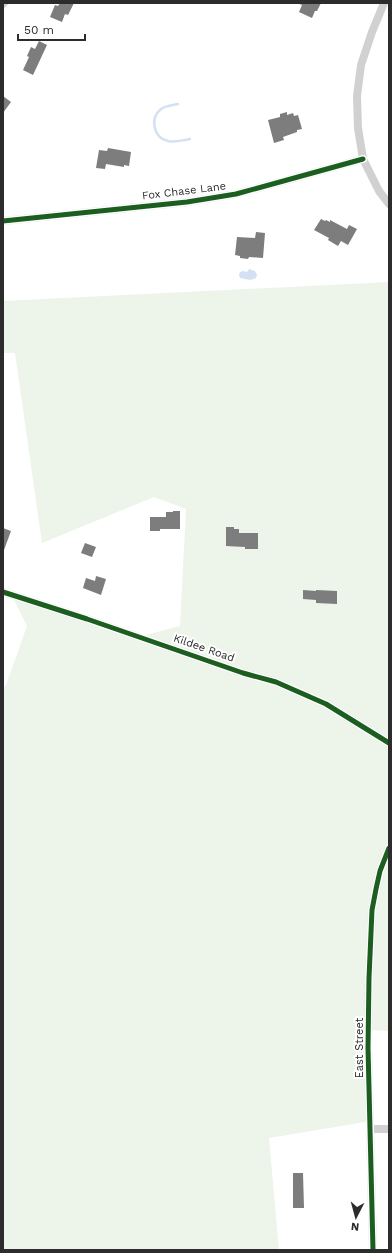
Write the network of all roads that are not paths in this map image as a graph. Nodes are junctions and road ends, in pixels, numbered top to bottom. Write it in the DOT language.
graph roads {
  1 [pos="384,3"];
  2 [pos="363,160"];
  3 [pos="389,204"];
  4 [pos="3,221"];
  5 [pos="3,592"];
  6 [pos="389,743"];
  7 [pos="389,848"];
  8 [pos="370,1129"];
  9 [pos="389,1129"];
  10 [pos="372,1250"];
  1 -- 2 [label="street"];
  2 -- 3 [label="street"];
  2 -- 4 [label="street, Fox Chase Lane"];
  5 -- 6 [label="street, Kildee Road"];
  7 -- 8 [label="street, East Street"];
  8 -- 9 [label="street"];
  8 -- 10 [label="street, East Street"];
}
